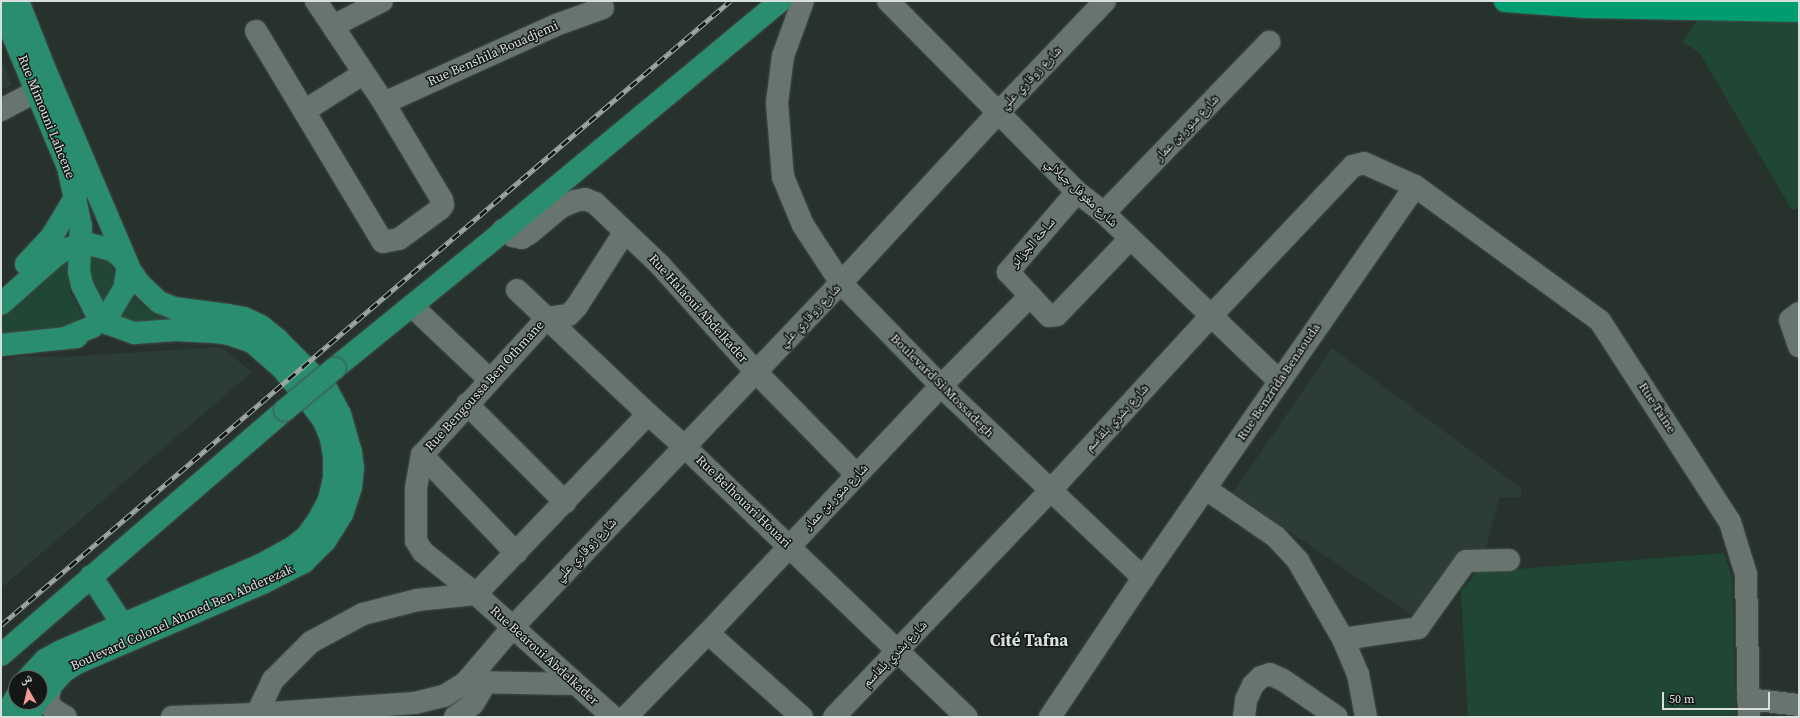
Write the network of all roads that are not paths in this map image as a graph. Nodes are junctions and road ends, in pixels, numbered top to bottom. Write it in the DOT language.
graph roads {
  1 [pos="18,1"];
  2 [pos="316,1"];
  3 [pos="382,1"];
  4 [pos="780,1"];
  5 [pos="803,1"];
  6 [pos="888,1"];
  7 [pos="1105,1"];
  8 [pos="1505,1"];
  9 [pos="1,7"];
  10 [pos="603,8"];
  11 [pos="1799,11"];
  12 [pos="334,26"];
  13 [pos="256,31"];
  14 [pos="1269,42"];
  15 [pos="363,74"];
  16 [pos="36,91"];
  17 [pos="384,103"];
  18 [pos="1,110"];
  19 [pos="304,111"];
  20 [pos="999,112"];
  21 [pos="1415,186"];
  22 [pos="1078,192"];
  23 [pos="76,196"];
  24 [pos="1104,213"];
  25 [pos="503,230"];
  26 [pos="624,233"];
  27 [pos="1130,239"];
  28 [pos="80,244"];
  29 [pos="128,264"];
  30 [pos="841,283"];
  31 [pos="1,287"];
  32 [pos="517,290"];
  33 [pos="1030,296"];
  34 [pos="1,304"];
  35 [pos="412,306"];
  36 [pos="1799,313"];
  37 [pos="1212,315"];
  38 [pos="547,318"];
  39 [pos="103,319"];
  40 [pos="134,333"];
  41 [pos="63,339"];
  42 [pos="1,345"];
  43 [pos="1799,346"];
  44 [pos="756,372"];
  45 [pos="489,380"];
  46 [pos="1280,380"];
  47 [pos="940,386"];
  48 [pos="467,404"];
  49 [pos="648,414"];
  50 [pos="685,447"];
  51 [pos="422,455"];
  52 [pos="857,476"];
  53 [pos="1206,489"];
  54 [pos="1050,491"];
  55 [pos="566,502"];
  56 [pos="789,546"];
  57 [pos="516,553"];
  58 [pos="1509,560"];
  59 [pos="91,576"];
  60 [pos="1144,578"];
  61 [pos="476,594"];
  62 [pos="122,625"];
  63 [pos="512,628"];
  64 [pos="708,633"];
  65 [pos="1343,639"];
  66 [pos="899,650"];
  67 [pos="1,655"];
  68 [pos="36,670"];
  69 [pos="476,682"];
  70 [pos="575,684"];
  71 [pos="48,688"];
  72 [pos="48,697"];
  73 [pos="1799,705"];
  74 [pos="1749,708"];
  75 [pos="308,713"];
  76 [pos="257,714"];
  77 [pos="66,717"];
  78 [pos="172,717"];
  79 [pos="455,717"];
  80 [pos="613,717"];
  81 [pos="626,717"];
  82 [pos="802,717"];
  83 [pos="834,717"];
  84 [pos="967,717"];
  85 [pos="1050,717"];
  86 [pos="1244,717"];
  87 [pos="1337,717"];
  88 [pos="1366,717"];
  1 -- 29 [label="main road, Rue Mimouni Lahcene"];
  2 -- 12 [label="street"];
  3 -- 12 [label="street"];
  4 -- 25 [label="main road"];
  5 -- 30 [label="street, Boulevard Si Mossadegh"];
  6 -- 20 [label="street, شارع مغوفل جيلالي"];
  7 -- 20 [label="street, شارع زوقاري علي"];
  8 -- 11 [label="highway"];
  9 -- 16 [label="main road, Rue Mimouni Lahcene"];
  10 -- 17 [label="street, Rue Benshila Bouadjemi"];
  12 -- 15 [label="street"];
  13 -- 19 [label="street"];
  14 -- 24 [label="street, شارع منور بن عمار"];
  15 -- 17 [label="street"];
  15 -- 19 [label="street"];
  16 -- 18 [label="street"];
  16 -- 23 [label="main road, Rue Mimouni Lahcene"];
  17 -- 19 [label="street"];
  20 -- 22 [label="street, شارع مغوفل جيلالي"];
  20 -- 30 [label="street, شارع زوقاري علي"];
  21 -- 37 [label="street, شارع بشري بلقاسم"];
  21 -- 46 [label="street, Rue Benzrida Benaouda"];
  21 -- 74 [label="street, Rue Taine"];
  22 -- 24 [label="street, شارع مغوفل جيلالي"];
  22 -- 33 [label="street, ساحة الجزائر"];
  23 -- 28 [label="main road, Rue Mimouni Lahcene"];
  23 -- 31 [label="main road"];
  24 -- 27 [label="street, شارع مغوفل جيلالي"];
  25 -- 26 [label="street, Rue Halaoui Abdelkader"];
  25 -- 35 [label="main road"];
  26 -- 38 [label="street, Rue Bengoussa Ben Othmane"];
  26 -- 44 [label="street, Rue Halaoui Abdelkader"];
  27 -- 33 [label="street, ساحة الجزائر"];
  27 -- 37 [label="street, شارع مغوفل جيلالي"];
  28 -- 29 [label="main road"];
  28 -- 34 [label="main road"];
  28 -- 39 [label="main road, Rue Mimouni Lahcene"];
  29 -- 39 [label="main road"];
  29 -- 71 [label="main road, Boulevard Colonel Ahmed Ben Abderezak"];
  30 -- 44 [label="street, شارع زوقاري علي"];
  30 -- 47 [label="street, Boulevard Si Mossadegh"];
  32 -- 38 [label="street, Rue Belhouari Houari"];
  33 -- 47 [label="street, شارع منور بن عمار"];
  35 -- 45 [label="street"];
  35 -- 59 [label="main road, bridge"];
  36 -- 43 [label="street"];
  37 -- 46 [label="street, شارع مغوفل جيلالي"];
  37 -- 54 [label="street, شارع بشري بلقاسم"];
  38 -- 45 [label="street, Rue Bengoussa Ben Othmane"];
  38 -- 49 [label="street, Rue Belhouari Houari"];
  39 -- 40 [label="main road, Boulevard Colonel Ahmed Ben Abderezak"];
  39 -- 41 [label="main road"];
  40 -- 41 [label="main road"];
  40 -- 62 [label="main road, Boulevard Colonel Ahmed Ben Abderezak"];
  41 -- 42 [label="main road"];
  44 -- 50 [label="street, شارع زوقاري علي"];
  44 -- 52 [label="street, Rue Halaoui Abdelkader"];
  45 -- 48 [label="street, Rue Bengoussa Ben Othmane"];
  46 -- 53 [label="street, Rue Benzrida Benaouda"];
  47 -- 52 [label="street, شارع منور بن عمار"];
  47 -- 54 [label="street, Boulevard Si Mossadegh"];
  48 -- 51 [label="street, Rue Bengoussa Ben Othmane"];
  48 -- 55 [label="street"];
  49 -- 50 [label="street, Rue Belhouari Houari"];
  49 -- 55 [label="street"];
  50 -- 56 [label="street, Rue Belhouari Houari"];
  50 -- 63 [label="street, شارع زوقاري علي"];
  51 -- 57 [label="street"];
  51 -- 61 [label="street, Rue Bengoussa Ben Othmane"];
  52 -- 56 [label="street, شارع منور بن عمار"];
  53 -- 60 [label="street, Rue Benzrida Benaouda"];
  53 -- 65 [label="street"];
  54 -- 60 [label="street, Boulevard Si Mossadegh"];
  54 -- 66 [label="street, شارع بشري بلقاسم"];
  55 -- 57 [label="street"];
  56 -- 64 [label="street, شارع منور بن عمار"];
  56 -- 66 [label="street, Rue Belhouari Houari"];
  57 -- 61 [label="street"];
  58 -- 65 [label="street"];
  59 -- 62 [label="main road"];
  59 -- 67 [label="main road"];
  60 -- 85 [label="street"];
  61 -- 63 [label="street, Rue Bearoui Abdelkader"];
  61 -- 76 [label="street"];
  62 -- 68 [label="main road, Boulevard Colonel Ahmed Ben Abderezak"];
  63 -- 69 [label="street, شارع زوقاري علي"];
  63 -- 70 [label="street, Rue Bearoui Abdelkader"];
  64 -- 81 [label="street, شارع منور بن عمار"];
  64 -- 82 [label="street"];
  65 -- 88 [label="street"];
  66 -- 83 [label="street, شارع بشري بلقاسم"];
  66 -- 84 [label="street, Rue Belhouari Houari"];
  69 -- 70 [label="street"];
  69 -- 75 [label="street"];
  69 -- 79 [label="street"];
  70 -- 80 [label="street, Rue Bearoui Abdelkader"];
  72 -- 77 [label="street"];
  73 -- 74 [label="street"];
  75 -- 76 [label="street"];
  76 -- 78 [label="street"];
  86 -- 87 [label="street"];
}
